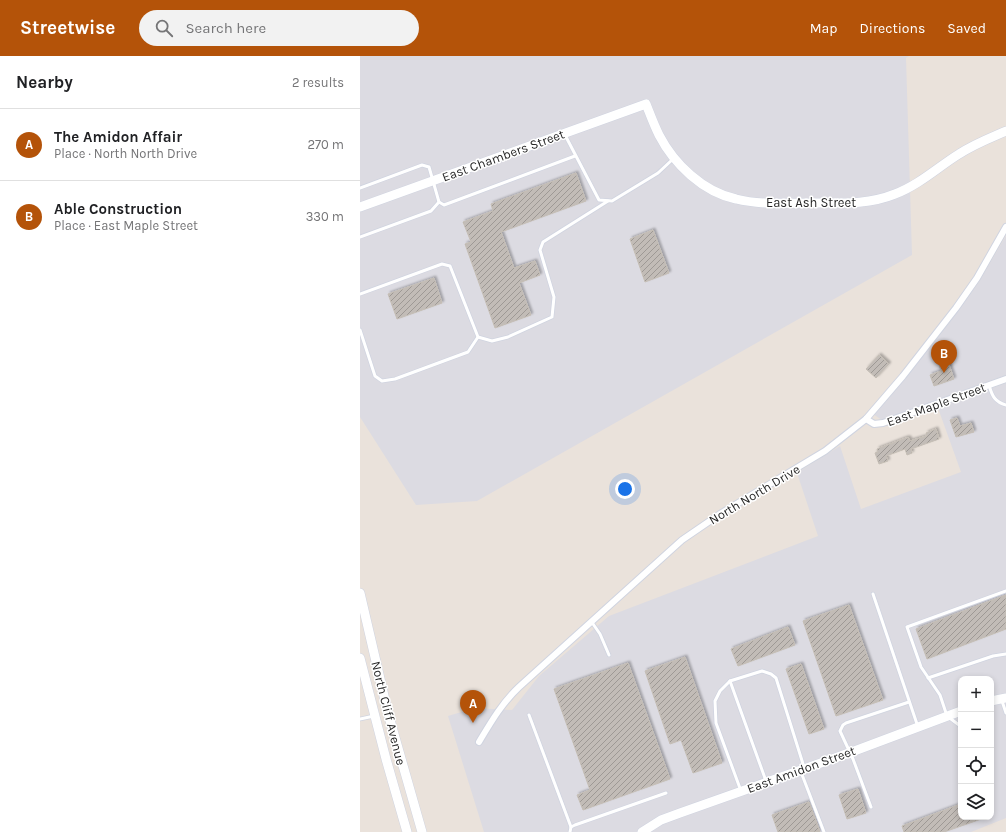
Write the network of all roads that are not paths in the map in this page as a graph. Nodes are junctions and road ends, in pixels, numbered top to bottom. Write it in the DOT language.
graph roads {
  1 [pos="646,104"];
  2 [pos="1006,132"];
  3 [pos="564,133"];
  4 [pos="575,156"];
  5 [pos="674,158"];
  6 [pos="433,181"];
  7 [pos="360,188"];
  8 [pos="608,201"];
  9 [pos="439,202"];
  10 [pos="360,207"];
  11 [pos="1006,227"];
  12 [pos="360,237"];
  13 [pos="360,294"];
  14 [pos="360,330"];
  15 [pos="478,337"];
  16 [pos="1006,379"];
  17 [pos="989,385"];
  18 [pos="1006,405"];
  19 [pos="866,419"];
  20 [pos="1006,591"];
  21 [pos="360,592"];
  22 [pos="873,594"];
  23 [pos="591,621"];
  24 [pos="1006,654"];
  25 [pos="609,655"];
  26 [pos="361,663"];
  27 [pos="928,678"];
  28 [pos="730,681"];
  29 [pos="1004,698"];
  30 [pos="994,700"];
  31 [pos="909,702"];
  32 [pos="958,712"];
  33 [pos="1006,713"];
  34 [pos="529,715"];
  35 [pos="374,716"];
  36 [pos="947,716"];
  37 [pos="360,719"];
  38 [pos="958,724"];
  39 [pos="918,727"];
  40 [pos="479,742"];
  41 [pos="849,753"];
  42 [pos="802,768"];
  43 [pos="766,781"];
  44 [pos="741,790"];
  45 [pos="666,793"];
  46 [pos="871,807"];
  47 [pos="571,827"];
  48 [pos="407,832"];
  49 [pos="422,832"];
  50 [pos="570,832"];
  51 [pos="642,832"];
  52 [pos="824,832"];
  1 -- 3 [label="street, East Chambers Street"];
  1 -- 5 [label="street, East Ash Street"];
  2 -- 5 [label="street, East Ash Street"];
  3 -- 4 [label="lane"];
  3 -- 6 [label="street, East Chambers Street"];
  4 -- 8 [label="lane"];
  4 -- 9 [label="lane"];
  5 -- 8 [label="lane"];
  6 -- 7 [label="lane"];
  6 -- 9 [label="lane"];
  6 -- 10 [label="street, East Chambers Street"];
  8 -- 15 [label="lane"];
  9 -- 12 [label="lane"];
  11 -- 19 [label="street, North North Drive"];
  13 -- 15 [label="lane"];
  14 -- 15 [label="lane"];
  16 -- 17 [label="street, East Maple Street"];
  17 -- 18 [label="lane"];
  17 -- 19 [label="street, East Maple Street"];
  19 -- 23 [label="street, North North Drive"];
  20 -- 27 [label="lane"];
  21 -- 49 [label="street, North Cliff Avenue"];
  22 -- 31 [label="lane"];
  23 -- 25 [label="lane"];
  23 -- 40 [label="street, North North Drive"];
  24 -- 27 [label="lane"];
  26 -- 35 [label="street, North Cliff Avenue"];
  27 -- 36 [label="lane"];
  28 -- 42 [label="lane"];
  28 -- 43 [label="lane"];
  28 -- 44 [label="lane"];
  29 -- 30 [label="street"];
  29 -- 33 [label="lane"];
  31 -- 39 [label="lane"];
  31 -- 41 [label="lane"];
  32 -- 36 [label="street, East Amidon Street"];
  34 -- 47 [label="lane"];
  35 -- 37 [label="lane"];
  35 -- 48 [label="street, North Cliff Avenue"];
  36 -- 38 [label="lane"];
  36 -- 39 [label="street, East Amidon Street"];
  39 -- 41 [label="street, East Amidon Street"];
  41 -- 42 [label="street, East Amidon Street"];
  41 -- 46 [label="lane"];
  42 -- 43 [label="street, East Amidon Street"];
  42 -- 52 [label="lane"];
  43 -- 44 [label="street, East Amidon Street"];
  44 -- 51 [label="street, East Amidon Street"];
  45 -- 47 [label="lane"];
  47 -- 50 [label="lane"];
}
